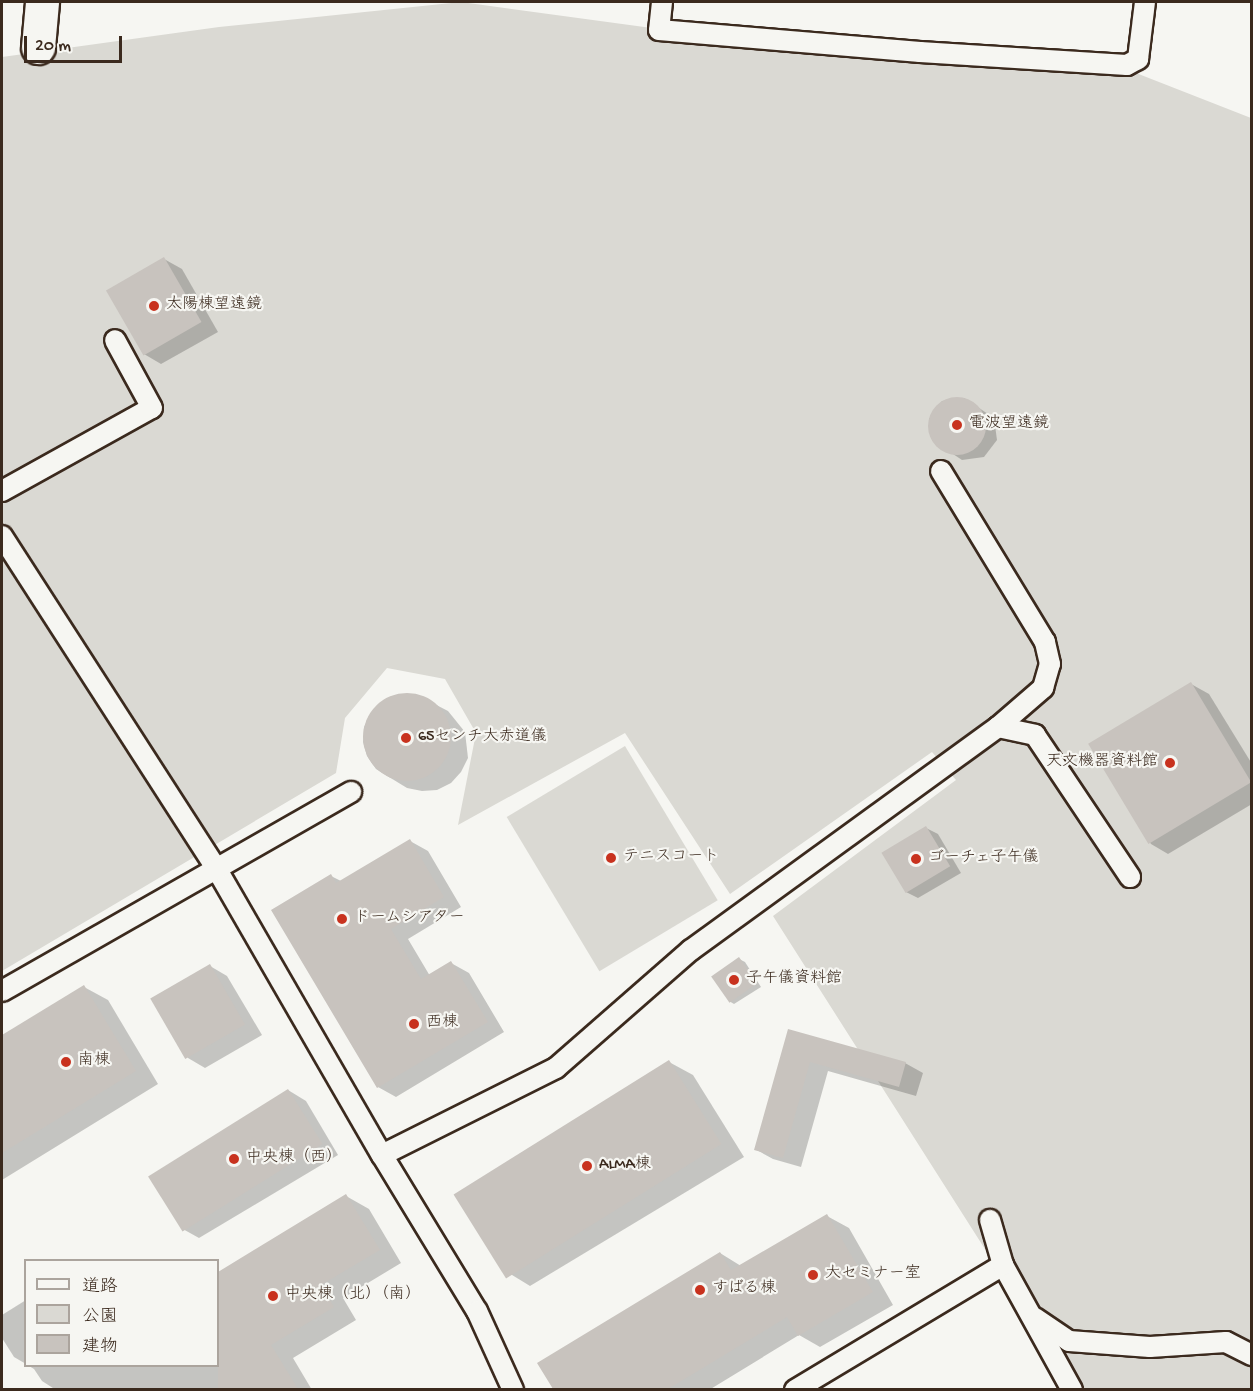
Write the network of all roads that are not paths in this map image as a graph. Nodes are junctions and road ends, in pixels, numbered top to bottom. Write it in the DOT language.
graph roads {
  1 [pos="42,2"];
  2 [pos="662,2"];
  3 [pos="1145,2"];
  4 [pos="38,47"];
  5 [pos="115,340"];
  6 [pos="941,471"];
  7 [pos="2,490"];
  8 [pos="2,536"];
  9 [pos="998,727"];
  10 [pos="351,792"];
  11 [pos="216,868"];
  12 [pos="1130,877"];
  13 [pos="2,991"];
  14 [pos="382,1155"];
  15 [pos="990,1220"];
  16 [pos="1003,1265"];
  17 [pos="1035,1318"];
  18 [pos="1251,1355"];
  19 [pos="513,1389"];
  20 [pos="795,1389"];
  21 [pos="1072,1389"];
  1 -- 4 [label="street"];
  2 -- 3 [label="lane"];
  5 -- 7 [label="lane"];
  6 -- 9 [label="lane"];
  8 -- 11 [label="lane"];
  9 -- 12 [label="lane"];
  9 -- 14 [label="lane"];
  10 -- 11 [label="lane"];
  11 -- 13 [label="lane"];
  11 -- 14 [label="lane"];
  14 -- 19 [label="lane"];
  15 -- 16 [label="lane"];
  16 -- 17 [label="lane"];
  16 -- 20 [label="lane"];
  17 -- 18 [label="lane"];
  17 -- 21 [label="lane"];
}
